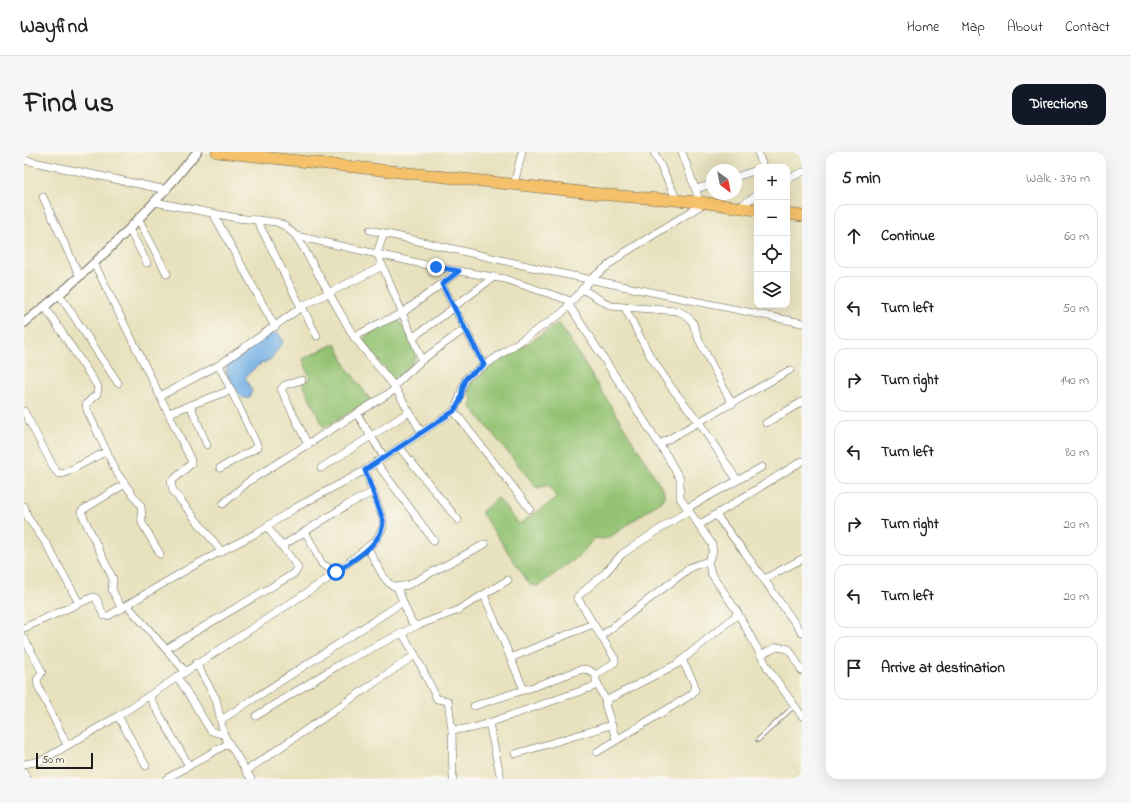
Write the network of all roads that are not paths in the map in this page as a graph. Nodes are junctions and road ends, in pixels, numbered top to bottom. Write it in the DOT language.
graph roads {
  1 [pos="197,152"];
  2 [pos="217,152"];
  3 [pos="522,152"];
  4 [pos="654,152"];
  5 [pos="682,152"];
  6 [pos="758,152"];
  7 [pos="24,160"];
  8 [pos="762,164"];
  9 [pos="754,171"];
  10 [pos="802,172"];
  11 [pos="742,175"];
  12 [pos="790,178"];
  13 [pos="514,184"];
  14 [pos="706,186"];
  15 [pos="696,189"];
  16 [pos="167,190"];
  17 [pos="43,197"];
  18 [pos="754,197"];
  19 [pos="677,200"];
  20 [pos="155,202"];
  21 [pos="702,203"];
  22 [pos="739,207"];
  23 [pos="754,210"];
  24 [pos="213,213"];
  25 [pos="790,214"];
  26 [pos="802,216"];
  27 [pos="138,220"];
  28 [pos="257,220"];
  29 [pos="129,229"];
  30 [pos="370,230"];
  31 [pos="384,233"];
  32 [pos="296,236"];
  33 [pos="377,253"];
  34 [pos="94,263"];
  35 [pos="146,263"];
  36 [pos="383,266"];
  37 [pos="459,271"];
  38 [pos="166,274"];
  39 [pos="79,275"];
  40 [pos="494,277"];
  41 [pos="590,279"];
  42 [pos="442,284"];
  43 [pos="582,288"];
  44 [pos="330,292"];
  45 [pos="59,294"];
  46 [pos="570,303"];
  47 [pos="455,306"];
  48 [pos="45,307"];
  49 [pos="302,307"];
  50 [pos="625,308"];
  51 [pos="401,314"];
  52 [pos="24,323"];
  53 [pos="802,323"];
  54 [pos="275,327"];
  55 [pos="466,328"];
  56 [pos="317,336"];
  57 [pos="354,337"];
  58 [pos="412,338"];
  59 [pos="422,360"];
  60 [pos="219,364"];
  61 [pos="484,365"];
  62 [pos="790,370"];
  63 [pos="302,380"];
  64 [pos="118,383"];
  65 [pos="395,388"];
  66 [pos="231,390"];
  67 [pos="160,396"];
  68 [pos="802,402"];
  69 [pos="732,404"];
  70 [pos="190,405"];
  71 [pos="24,411"];
  72 [pos="454,411"];
  73 [pos="409,412"];
  74 [pos="169,413"];
  75 [pos="357,414"];
  76 [pos="699,422"];
  77 [pos="766,423"];
  78 [pos="422,432"];
  79 [pos="371,436"];
  80 [pos="660,444"];
  81 [pos="207,445"];
  82 [pos="308,445"];
  83 [pos="400,448"];
  84 [pos="107,451"];
  85 [pos="384,457"];
  86 [pos="802,461"];
  87 [pos="376,462"];
  88 [pos="762,467"];
  89 [pos="220,468"];
  90 [pos="321,468"];
  91 [pos="365,470"];
  92 [pos="737,480"];
  93 [pos="125,484"];
  94 [pos="373,492"];
  95 [pos="223,504"];
  96 [pos="24,506"];
  97 [pos="530,509"];
  98 [pos="688,509"];
  99 [pos="716,515"];
  100 [pos="26,519"];
  101 [pos="458,520"];
  102 [pos="699,525"];
  103 [pos="267,527"];
  104 [pos="305,531"];
  105 [pos="434,541"];
  106 [pos="485,544"];
  107 [pos="282,546"];
  108 [pos="368,548"];
  109 [pos="222,552"];
  110 [pos="160,554"];
  111 [pos="802,559"];
  112 [pos="708,561"];
  113 [pos="336,572"];
  114 [pos="764,579"];
  115 [pos="508,580"];
  116 [pos="397,587"];
  117 [pos="484,595"];
  118 [pos="403,602"];
  119 [pos="79,603"];
  120 [pos="125,607"];
  121 [pos="738,614"];
  122 [pos="594,624"];
  123 [pos="416,626"];
  124 [pos="24,628"];
  125 [pos="402,633"];
  126 [pos="802,633"];
  127 [pos="601,636"];
  128 [pos="24,638"];
  129 [pos="166,649"];
  130 [pos="415,655"];
  131 [pos="760,655"];
  132 [pos="510,658"];
  133 [pos="682,660"];
  134 [pos="196,663"];
  135 [pos="185,671"];
  136 [pos="802,671"];
  137 [pos="596,675"];
  138 [pos="177,676"];
  139 [pos="598,684"];
  140 [pos="524,690"];
  141 [pos="149,696"];
  142 [pos="606,702"];
  143 [pos="795,705"];
  144 [pos="474,706"];
  145 [pos="118,716"];
  146 [pos="256,716"];
  147 [pos="802,716"];
  148 [pos="221,720"];
  149 [pos="488,723"];
  150 [pos="611,725"];
  151 [pos="452,730"];
  152 [pos="224,735"];
  153 [pos="616,739"];
  154 [pos="758,740"];
  155 [pos="229,743"];
  156 [pos="67,745"];
  157 [pos="597,752"];
  158 [pos="515,754"];
  159 [pos="24,764"];
  160 [pos="146,766"];
  161 [pos="188,766"];
  162 [pos="246,771"];
  163 [pos="24,773"];
  164 [pos="27,779"];
  165 [pos="166,779"];
  166 [pos="251,779"];
  167 [pos="453,779"];
  168 [pos="501,779"];
  1 -- 16 [label="street"];
  2 -- 13 [label="main road"];
  3 -- 13 [label="street"];
  4 -- 19 [label="street"];
  5 -- 15 [label="street"];
  6 -- 8 [label="street"];
  7 -- 16 [label="street"];
  9 -- 11 [label="street"];
  10 -- 12 [label="street"];
  13 -- 19 [label="main road"];
  14 -- 15 [label="street"];
  15 -- 21 [label="street"];
  16 -- 20 [label="street"];
  17 -- 39 [label="street"];
  18 -- 22 [label="street"];
  19 -- 21 [label="main road"];
  20 -- 24 [label="street"];
  20 -- 27 [label="street"];
  21 -- 22 [label="main road"];
  21 -- 41 [label="street"];
  22 -- 23 [label="main road"];
  24 -- 28 [label="street"];
  24 -- 54 [label="street"];
  25 -- 26 [label="main road"];
  27 -- 29 [label="street"];
  27 -- 38 [label="street"];
  28 -- 32 [label="street"];
  28 -- 49 [label="street"];
  29 -- 34 [label="street"];
  29 -- 35 [label="street"];
  30 -- 31 [label="street"];
  31 -- 33 [label="street"];
  31 -- 41 [label="street"];
  32 -- 33 [label="street"];
  32 -- 44 [label="street"];
  33 -- 36 [label="street"];
  33 -- 37 [label="street"];
  34 -- 39 [label="street"];
  34 -- 67 [label="street"];
  36 -- 44 [label="street"];
  36 -- 51 [label="street"];
  37 -- 40 [label="street"];
  37 -- 42 [label="street"];
  39 -- 45 [label="street"];
  40 -- 46 [label="street"];
  40 -- 47 [label="street"];
  41 -- 43 [label="street"];
  41 -- 53 [label="street"];
  42 -- 47 [label="street"];
  42 -- 51 [label="street"];
  43 -- 46 [label="street"];
  43 -- 50 [label="street"];
  44 -- 49 [label="street"];
  44 -- 57 [label="street"];
  45 -- 48 [label="street"];
  45 -- 64 [label="street"];
  46 -- 61 [label="street"];
  46 -- 80 [label="street"];
  47 -- 55 [label="street"];
  47 -- 58 [label="street"];
  48 -- 52 [label="street"];
  48 -- 84 [label="street"];
  49 -- 54 [label="street"];
  49 -- 56 [label="street"];
  50 -- 69 [label="street"];
  50 -- 76 [label="street"];
  51 -- 57 [label="street"];
  51 -- 58 [label="street"];
  54 -- 60 [label="street"];
  55 -- 59 [label="street"];
  55 -- 61 [label="street"];
  57 -- 65 [label="street"];
  58 -- 59 [label="street"];
  59 -- 65 [label="street"];
  60 -- 66 [label="street"];
  60 -- 67 [label="street"];
  61 -- 72 [label="street"];
  62 -- 69 [label="street"];
  63 -- 82 [label="street"];
  65 -- 73 [label="street"];
  65 -- 75 [label="street"];
  66 -- 70 [label="street"];
  66 -- 89 [label="street"];
  67 -- 74 [label="street"];
  68 -- 77 [label="street"];
  69 -- 76 [label="street"];
  70 -- 74 [label="street"];
  70 -- 81 [label="street"];
  71 -- 84 [label="street"];
  72 -- 78 [label="street"];
  72 -- 97 [label="street"];
  73 -- 78 [label="street"];
  73 -- 79 [label="street"];
  74 -- 109 [label="street"];
  75 -- 79 [label="street"];
  75 -- 82 [label="street"];
  76 -- 80 [label="street"];
  76 -- 92 [label="street"];
  78 -- 83 [label="street"];
  79 -- 85 [label="street"];
  79 -- 90 [label="street"];
  80 -- 98 [label="street"];
  82 -- 95 [label="street"];
  83 -- 85 [label="street"];
  83 -- 101 [label="street"];
  84 -- 93 [label="street"];
  85 -- 87 [label="street"];
  86 -- 99 [label="street"];
  87 -- 91 [label="street"];
  87 -- 105 [label="street"];
  88 -- 92 [label="street"];
  91 -- 94 [label="street"];
  91 -- 103 [label="street"];
  92 -- 98 [label="street"];
  93 -- 110 [label="street"];
  93 -- 120 [label="street"];
  94 -- 104 [label="street"];
  94 -- 108 [label="street"];
  96 -- 100 [label="street"];
  98 -- 102 [label="street"];
  98 -- 122 [label="street"];
  99 -- 102 [label="street"];
  99 -- 114 [label="street"];
  100 -- 119 [label="street"];
  102 -- 112 [label="street"];
  103 -- 107 [label="street"];
  103 -- 109 [label="street"];
  104 -- 107 [label="street"];
  104 -- 113 [label="street"];
  106 -- 116 [label="street"];
  107 -- 129 [label="street"];
  108 -- 113 [label="street"];
  108 -- 116 [label="street"];
  109 -- 120 [label="street"];
  111 -- 114 [label="street"];
  112 -- 121 [label="street"];
  112 -- 127 [label="street"];
  113 -- 134 [label="street"];
  114 -- 126 [label="street"];
  115 -- 117 [label="street"];
  116 -- 118 [label="street"];
  117 -- 123 [label="street"];
  117 -- 132 [label="street"];
  118 -- 123 [label="street"];
  118 -- 148 [label="street"];
  119 -- 120 [label="street"];
  119 -- 124 [label="street"];
  120 -- 129 [label="street"];
  121 -- 131 [label="street"];
  121 -- 133 [label="street"];
  122 -- 127 [label="street"];
  122 -- 132 [label="street"];
  123 -- 125 [label="street"];
  125 -- 130 [label="street"];
  125 -- 146 [label="street"];
  127 -- 137 [label="street"];
  128 -- 156 [label="street"];
  129 -- 135 [label="street"];
  130 -- 151 [label="street"];
  130 -- 162 [label="street"];
  131 -- 136 [label="street"];
  131 -- 143 [label="street"];
  132 -- 140 [label="street"];
  133 -- 142 [label="street"];
  133 -- 153 [label="street"];
  134 -- 135 [label="street"];
  134 -- 148 [label="street"];
  135 -- 138 [label="street"];
  137 -- 139 [label="street"];
  137 -- 140 [label="street"];
  138 -- 141 [label="street"];
  138 -- 152 [label="street"];
  139 -- 142 [label="street"];
  139 -- 149 [label="street"];
  140 -- 144 [label="street"];
  141 -- 145 [label="street"];
  141 -- 161 [label="street"];
  142 -- 150 [label="street"];
  143 -- 147 [label="street"];
  143 -- 154 [label="lane"];
  145 -- 156 [label="street"];
  145 -- 160 [label="street"];
  148 -- 152 [label="street"];
  149 -- 151 [label="street"];
  149 -- 168 [label="street"];
  150 -- 153 [label="street"];
  150 -- 158 [label="street"];
  151 -- 167 [label="street"];
  152 -- 155 [label="street"];
  153 -- 157 [label="street"];
  155 -- 161 [label="street"];
  155 -- 162 [label="street"];
  156 -- 159 [label="street"];
  161 -- 165 [label="street"];
  162 -- 166 [label="street"];
  163 -- 164 [label="street"];
}
